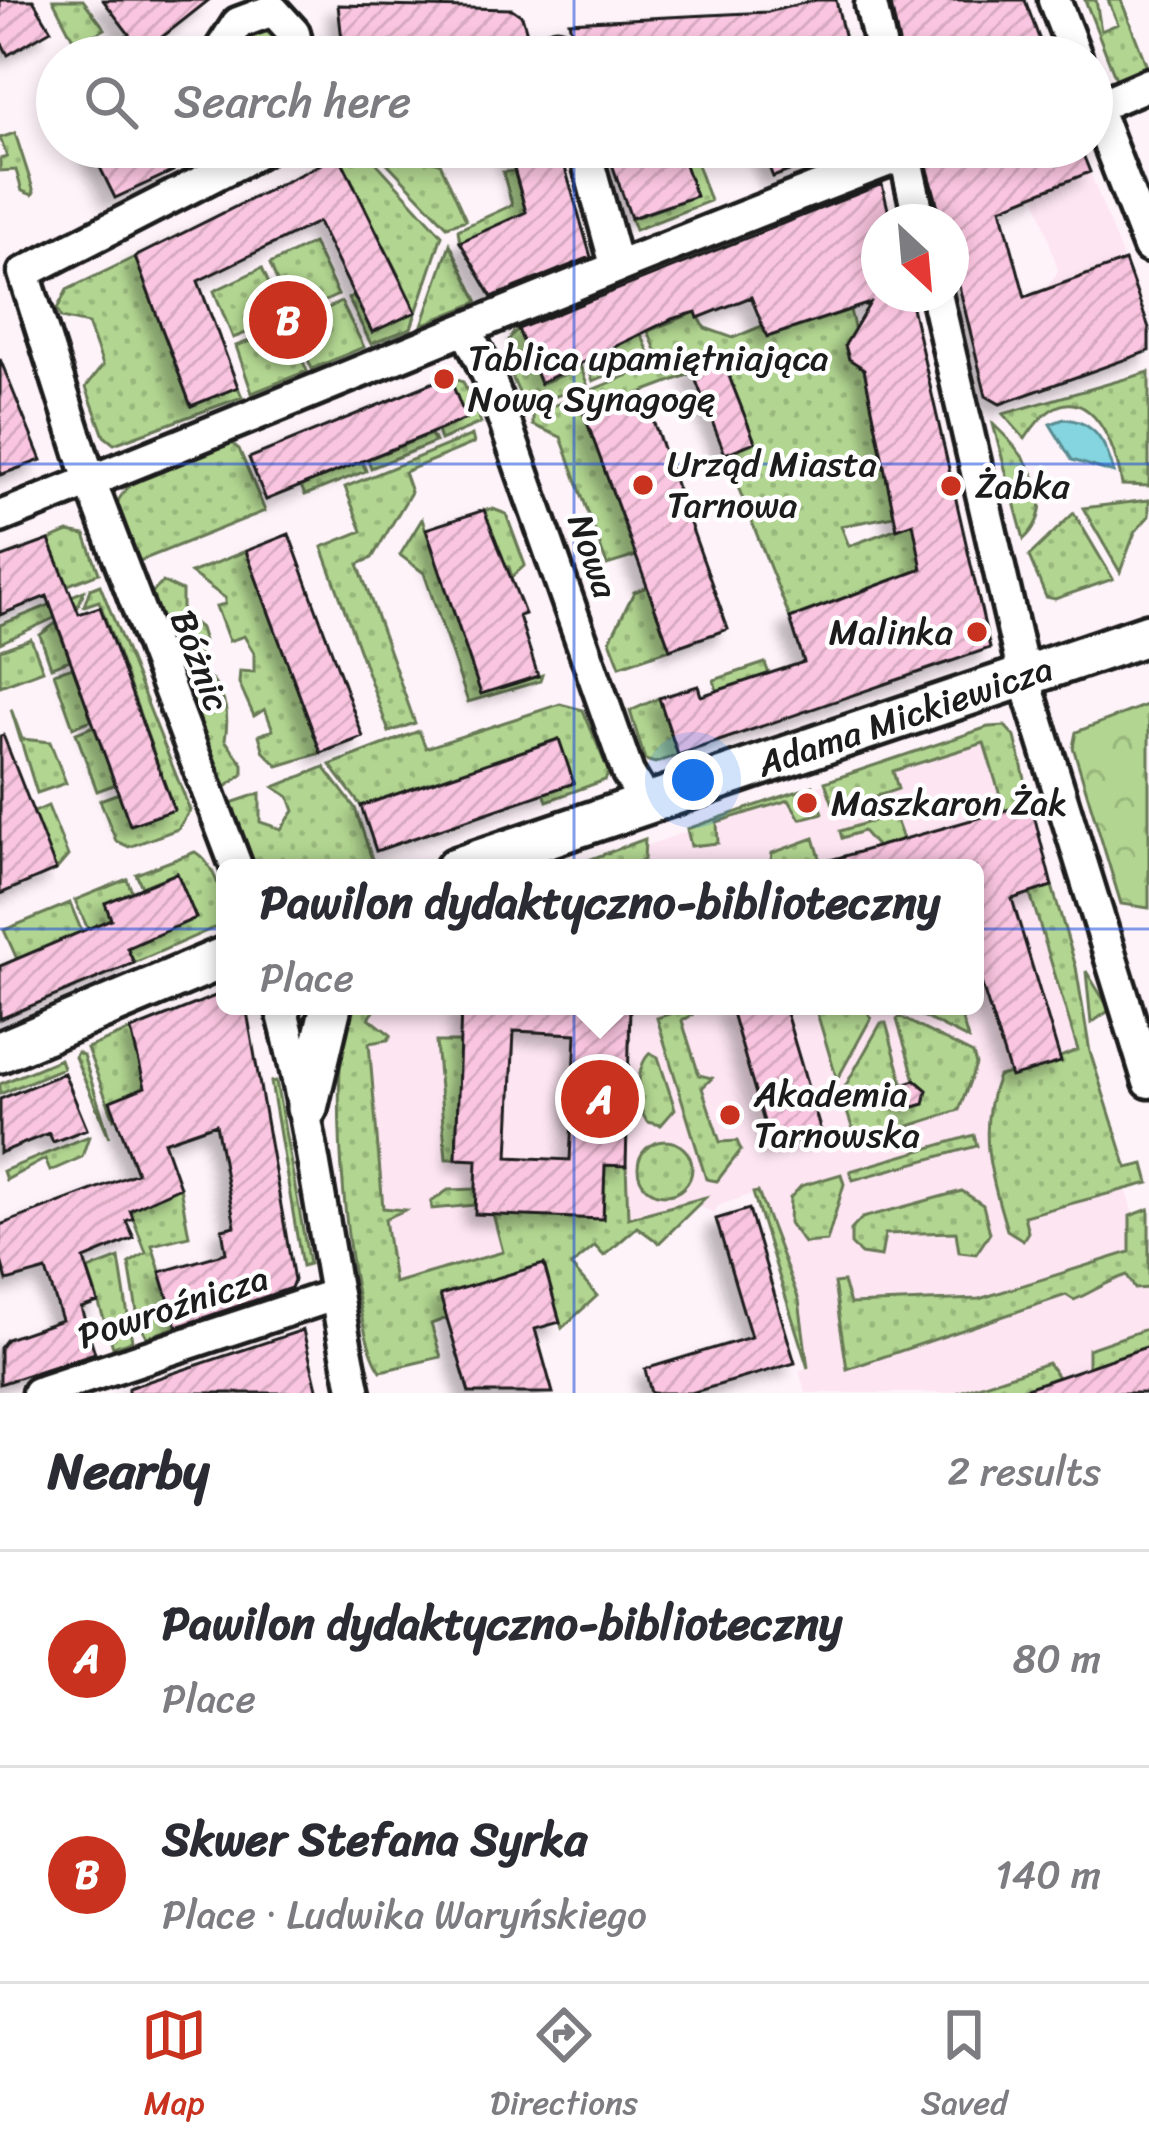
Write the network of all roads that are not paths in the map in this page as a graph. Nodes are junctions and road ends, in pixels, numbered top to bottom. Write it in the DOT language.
graph roads {
  1 [pos="1054,0"];
  2 [pos="871,5"];
  3 [pos="230,36"];
  4 [pos="295,36"];
  5 [pos="878,36"];
  6 [pos="1068,36"];
  7 [pos="1149,84"];
  8 [pos="1113,96"];
  9 [pos="1113,153"];
  10 [pos="213,168"];
  11 [pos="590,168"];
  12 [pos="861,168"];
  13 [pos="908,168"];
  14 [pos="916,204"];
  15 [pos="1149,247"];
  16 [pos="616,265"];
  17 [pos="12,267"];
  18 [pos="940,312"];
  19 [pos="467,331"];
  20 [pos="90,482"];
  21 [pos="0,517"];
  22 [pos="1149,634"];
  23 [pos="1025,680"];
  24 [pos="647,805"];
  25 [pos="234,859"];
  26 [pos="483,859"];
  27 [pos="216,961"];
  28 [pos="283,1015"];
  29 [pos="329,1015"];
  30 [pos="0,1052"];
  31 [pos="1149,1082"];
  32 [pos="307,1108"];
  33 [pos="334,1295"];
  34 [pos="38,1393"];
  35 [pos="356,1393"];
  1 -- 6 [label="street"];
  2 -- 5 [label="street"];
  3 -- 4 [label="street"];
  7 -- 8 [label="street"];
  9 -- 15 [label="street"];
  10 -- 17 [label="street"];
  11 -- 16 [label="street"];
  12 -- 16 [label="street"];
  13 -- 14 [label="street"];
  16 -- 19 [label="street"];
  17 -- 20 [label="street, Bóżnic"];
  18 -- 23 [label="street"];
  19 -- 20 [label="street"];
  19 -- 24 [label="street, Nowa"];
  20 -- 21 [label="street"];
  20 -- 25 [label="street, Bóżnic"];
  22 -- 23 [label="street, Adama Mickiewicza"];
  23 -- 24 [label="street, Adama Mickiewicza"];
  23 -- 31 [label="street"];
  24 -- 26 [label="street, Adama Mickiewicza"];
  27 -- 30 [label="street"];
  28 -- 32 [label="street"];
  29 -- 32 [label="street"];
  32 -- 33 [label="street"];
  33 -- 34 [label="street, Powroźnicza"];
  33 -- 35 [label="street"];
}
